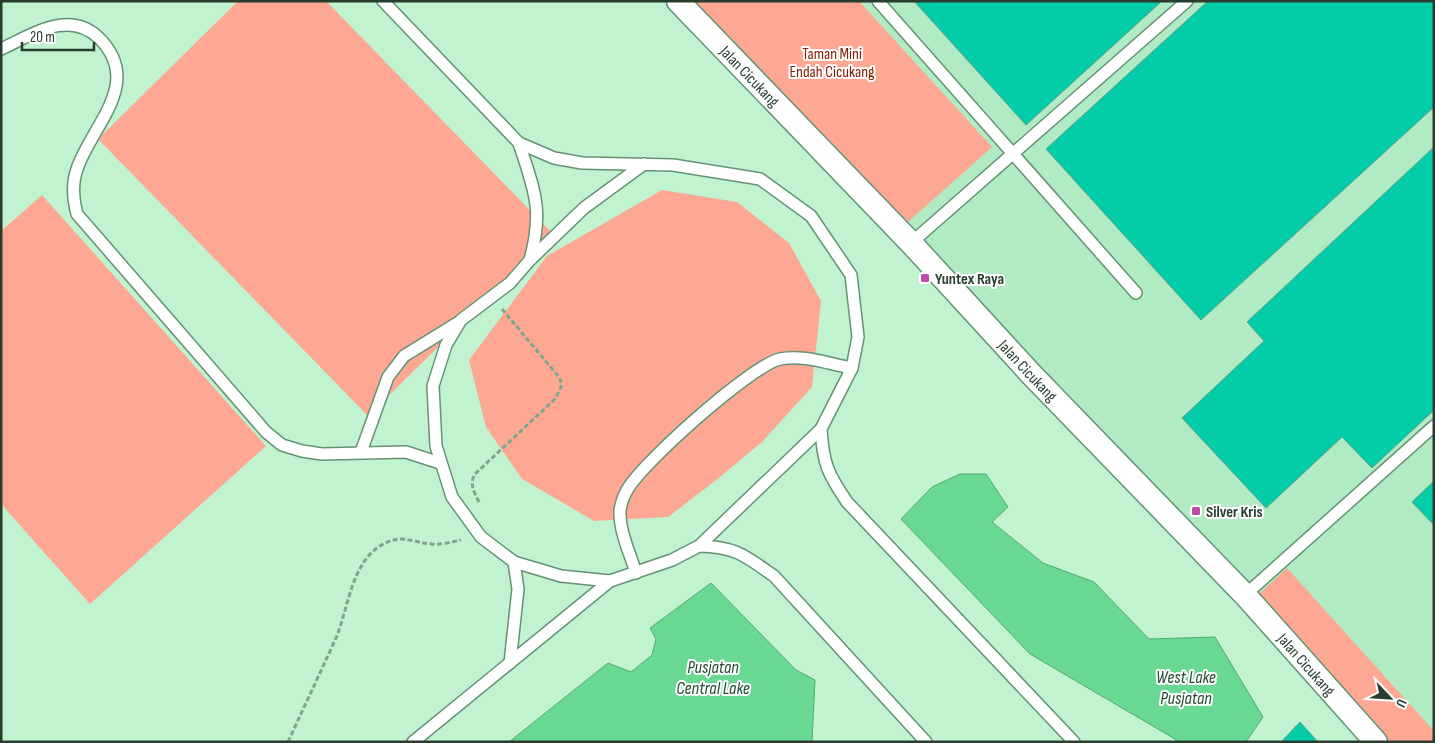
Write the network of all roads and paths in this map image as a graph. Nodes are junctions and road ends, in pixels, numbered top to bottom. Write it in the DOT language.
graph roads {
  1 [pos="383,1"];
  2 [pos="678,1"];
  3 [pos="878,1"];
  4 [pos="1188,1"];
  5 [pos="1,49"];
  6 [pos="519,142"];
  7 [pos="1012,154"];
  8 [pos="644,164"];
  9 [pos="911,243"];
  10 [pos="530,260"];
  11 [pos="1136,293"];
  12 [pos="492,297"];
  13 [pos="461,320"];
  14 [pos="852,368"];
  15 [pos="1434,426"];
  16 [pos="821,429"];
  17 [pos="362,452"];
  18 [pos="440,463"];
  19 [pos="481,537"];
  20 [pos="699,546"];
  21 [pos="514,562"];
  22 [pos="636,573"];
  23 [pos="610,581"];
  24 [pos="1245,596"];
  25 [pos="510,663"];
  26 [pos="288,742"];
  27 [pos="413,742"];
  28 [pos="926,742"];
  29 [pos="1074,742"];
  30 [pos="1376,742"];
  1 -- 6 [label="lane"];
  2 -- 9 [label="street, Jalan Cicukang"];
  3 -- 7 [label="lane"];
  4 -- 7 [label="lane"];
  5 -- 17 [label="lane"];
  6 -- 8 [label="lane"];
  6 -- 10 [label="lane"];
  7 -- 9 [label="lane"];
  7 -- 11 [label="lane"];
  8 -- 10 [label="lane"];
  8 -- 14 [label="lane"];
  9 -- 24 [label="street, Jalan Cicukang"];
  10 -- 12 [label="lane"];
  12 -- 13 [label="lane"];
  12 -- 19 [label="path"];
  13 -- 17 [label="lane"];
  13 -- 18 [label="lane"];
  14 -- 16 [label="lane"];
  14 -- 22 [label="lane"];
  15 -- 24 [label="lane"];
  16 -- 20 [label="lane"];
  16 -- 29 [label="lane"];
  17 -- 18 [label="lane"];
  18 -- 19 [label="lane"];
  19 -- 21 [label="lane"];
  19 -- 26 [label="path"];
  20 -- 22 [label="lane"];
  20 -- 28 [label="lane"];
  21 -- 23 [label="lane"];
  21 -- 25 [label="lane"];
  22 -- 23 [label="lane"];
  23 -- 25 [label="lane"];
  24 -- 30 [label="street, Jalan Cicukang"];
  25 -- 27 [label="lane"];
}
